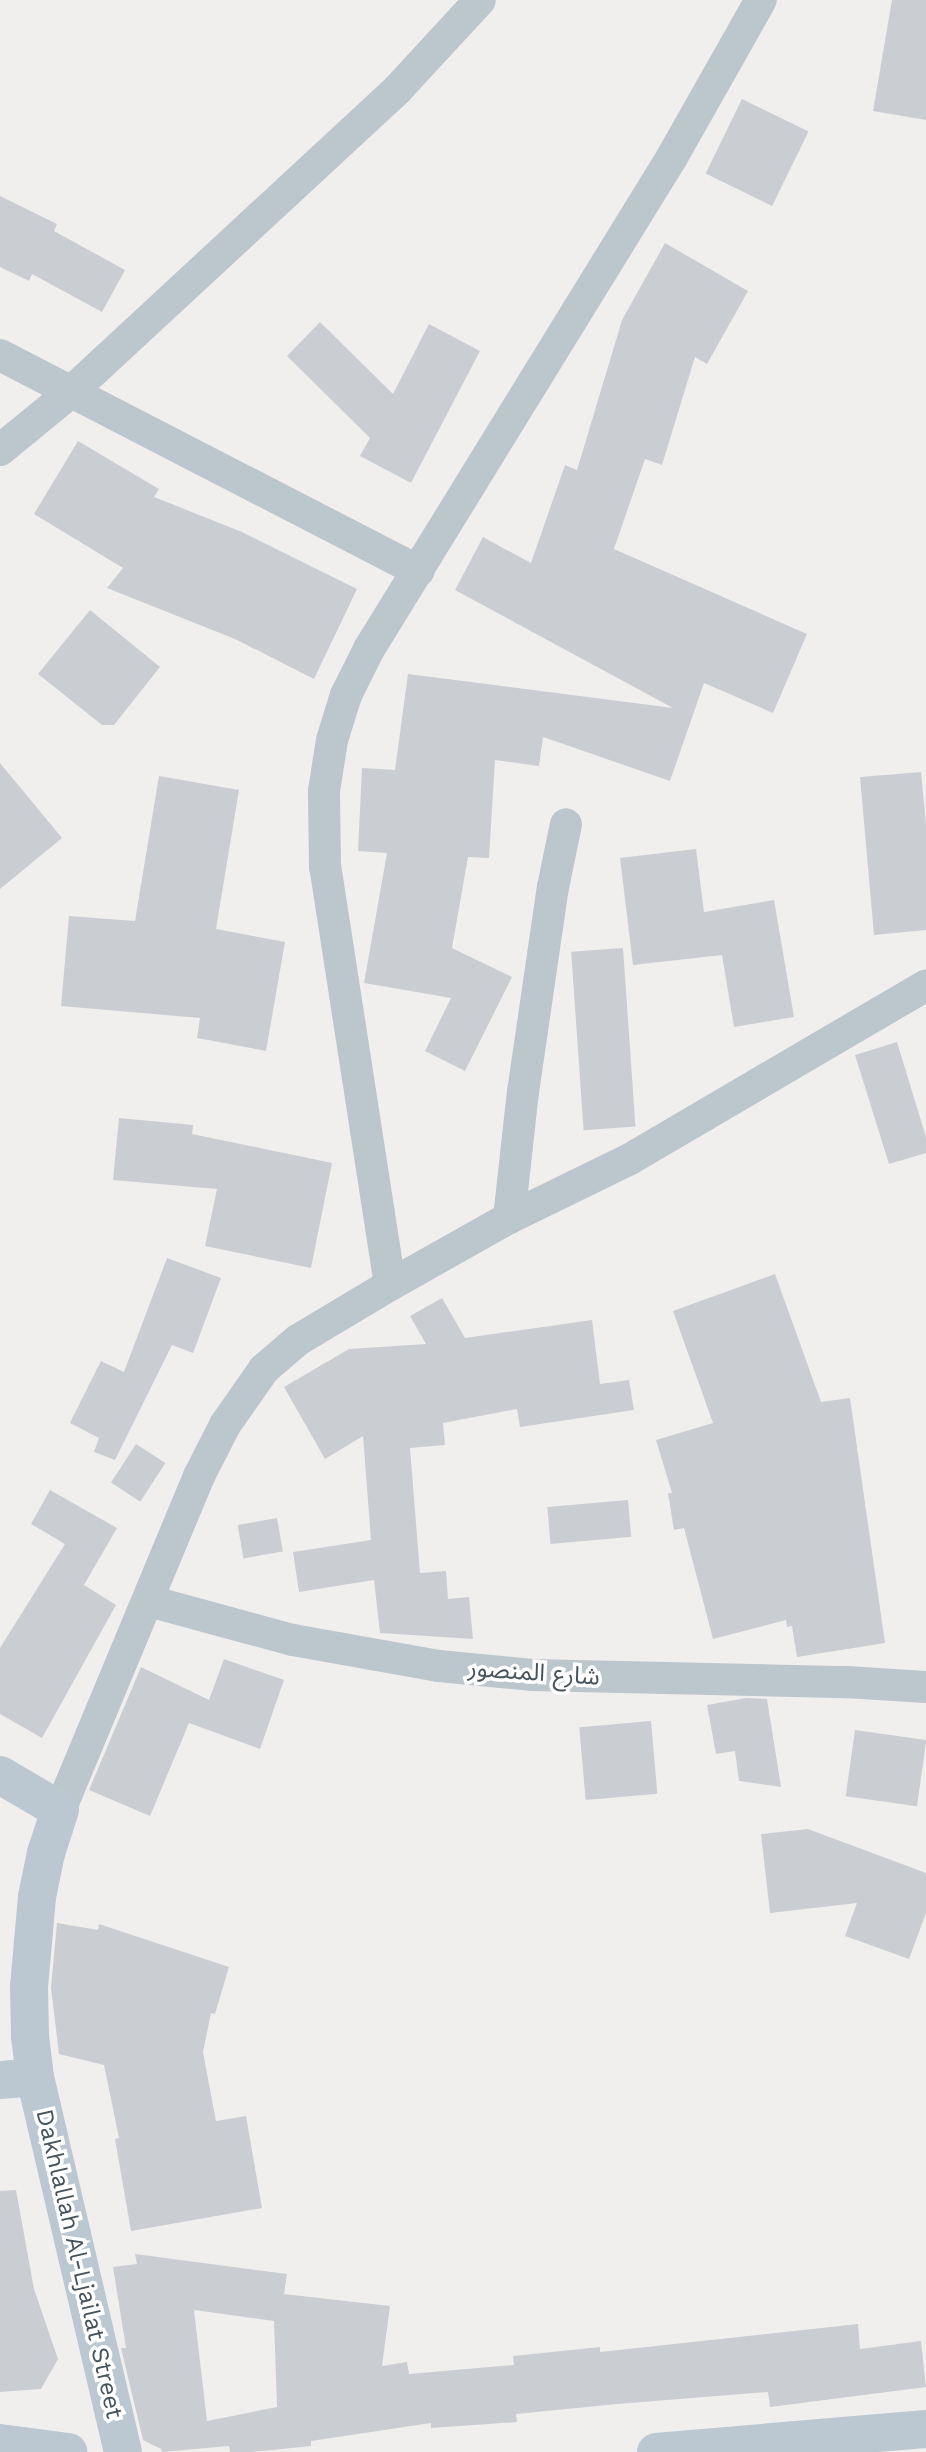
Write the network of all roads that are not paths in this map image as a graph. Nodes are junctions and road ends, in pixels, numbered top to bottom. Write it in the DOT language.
graph roads {
  1 [pos="480,0"];
  2 [pos="761,0"];
  3 [pos="0,355"];
  4 [pos="72,391"];
  5 [pos="0,450"];
  6 [pos="418,571"];
  7 [pos="566,824"];
  8 [pos="926,985"];
  9 [pos="509,1218"];
  10 [pos="390,1285"];
  11 [pos="149,1601"];
  12 [pos="926,1687"];
  13 [pos="0,1775"];
  14 [pos="60,1810"];
  15 [pos="18,2078"];
  16 [pos="926,2429"];
  17 [pos="0,2443"];
  18 [pos="796,2446"];
  19 [pos="68,2452"];
  20 [pos="123,2452"];
  21 [pos="656,2452"];
  1 -- 4 [label="street"];
  2 -- 6 [label="street"];
  3 -- 4 [label="street"];
  4 -- 5 [label="street"];
  4 -- 6 [label="street"];
  6 -- 10 [label="street"];
  7 -- 9 [label="street"];
  8 -- 9 [label="street"];
  9 -- 10 [label="street"];
  10 -- 11 [label="street"];
  11 -- 12 [label="street, شارع المنصور"];
  11 -- 14 [label="street"];
  13 -- 14 [label="street"];
  14 -- 15 [label="street, Dakhlallah Al-Ljailat Street"];
  15 -- 20 [label="street, Dakhlallah Al-Ljailat Street"];
  16 -- 18 [label="street"];
  17 -- 19 [label="street"];
  18 -- 21 [label="street"];
}
